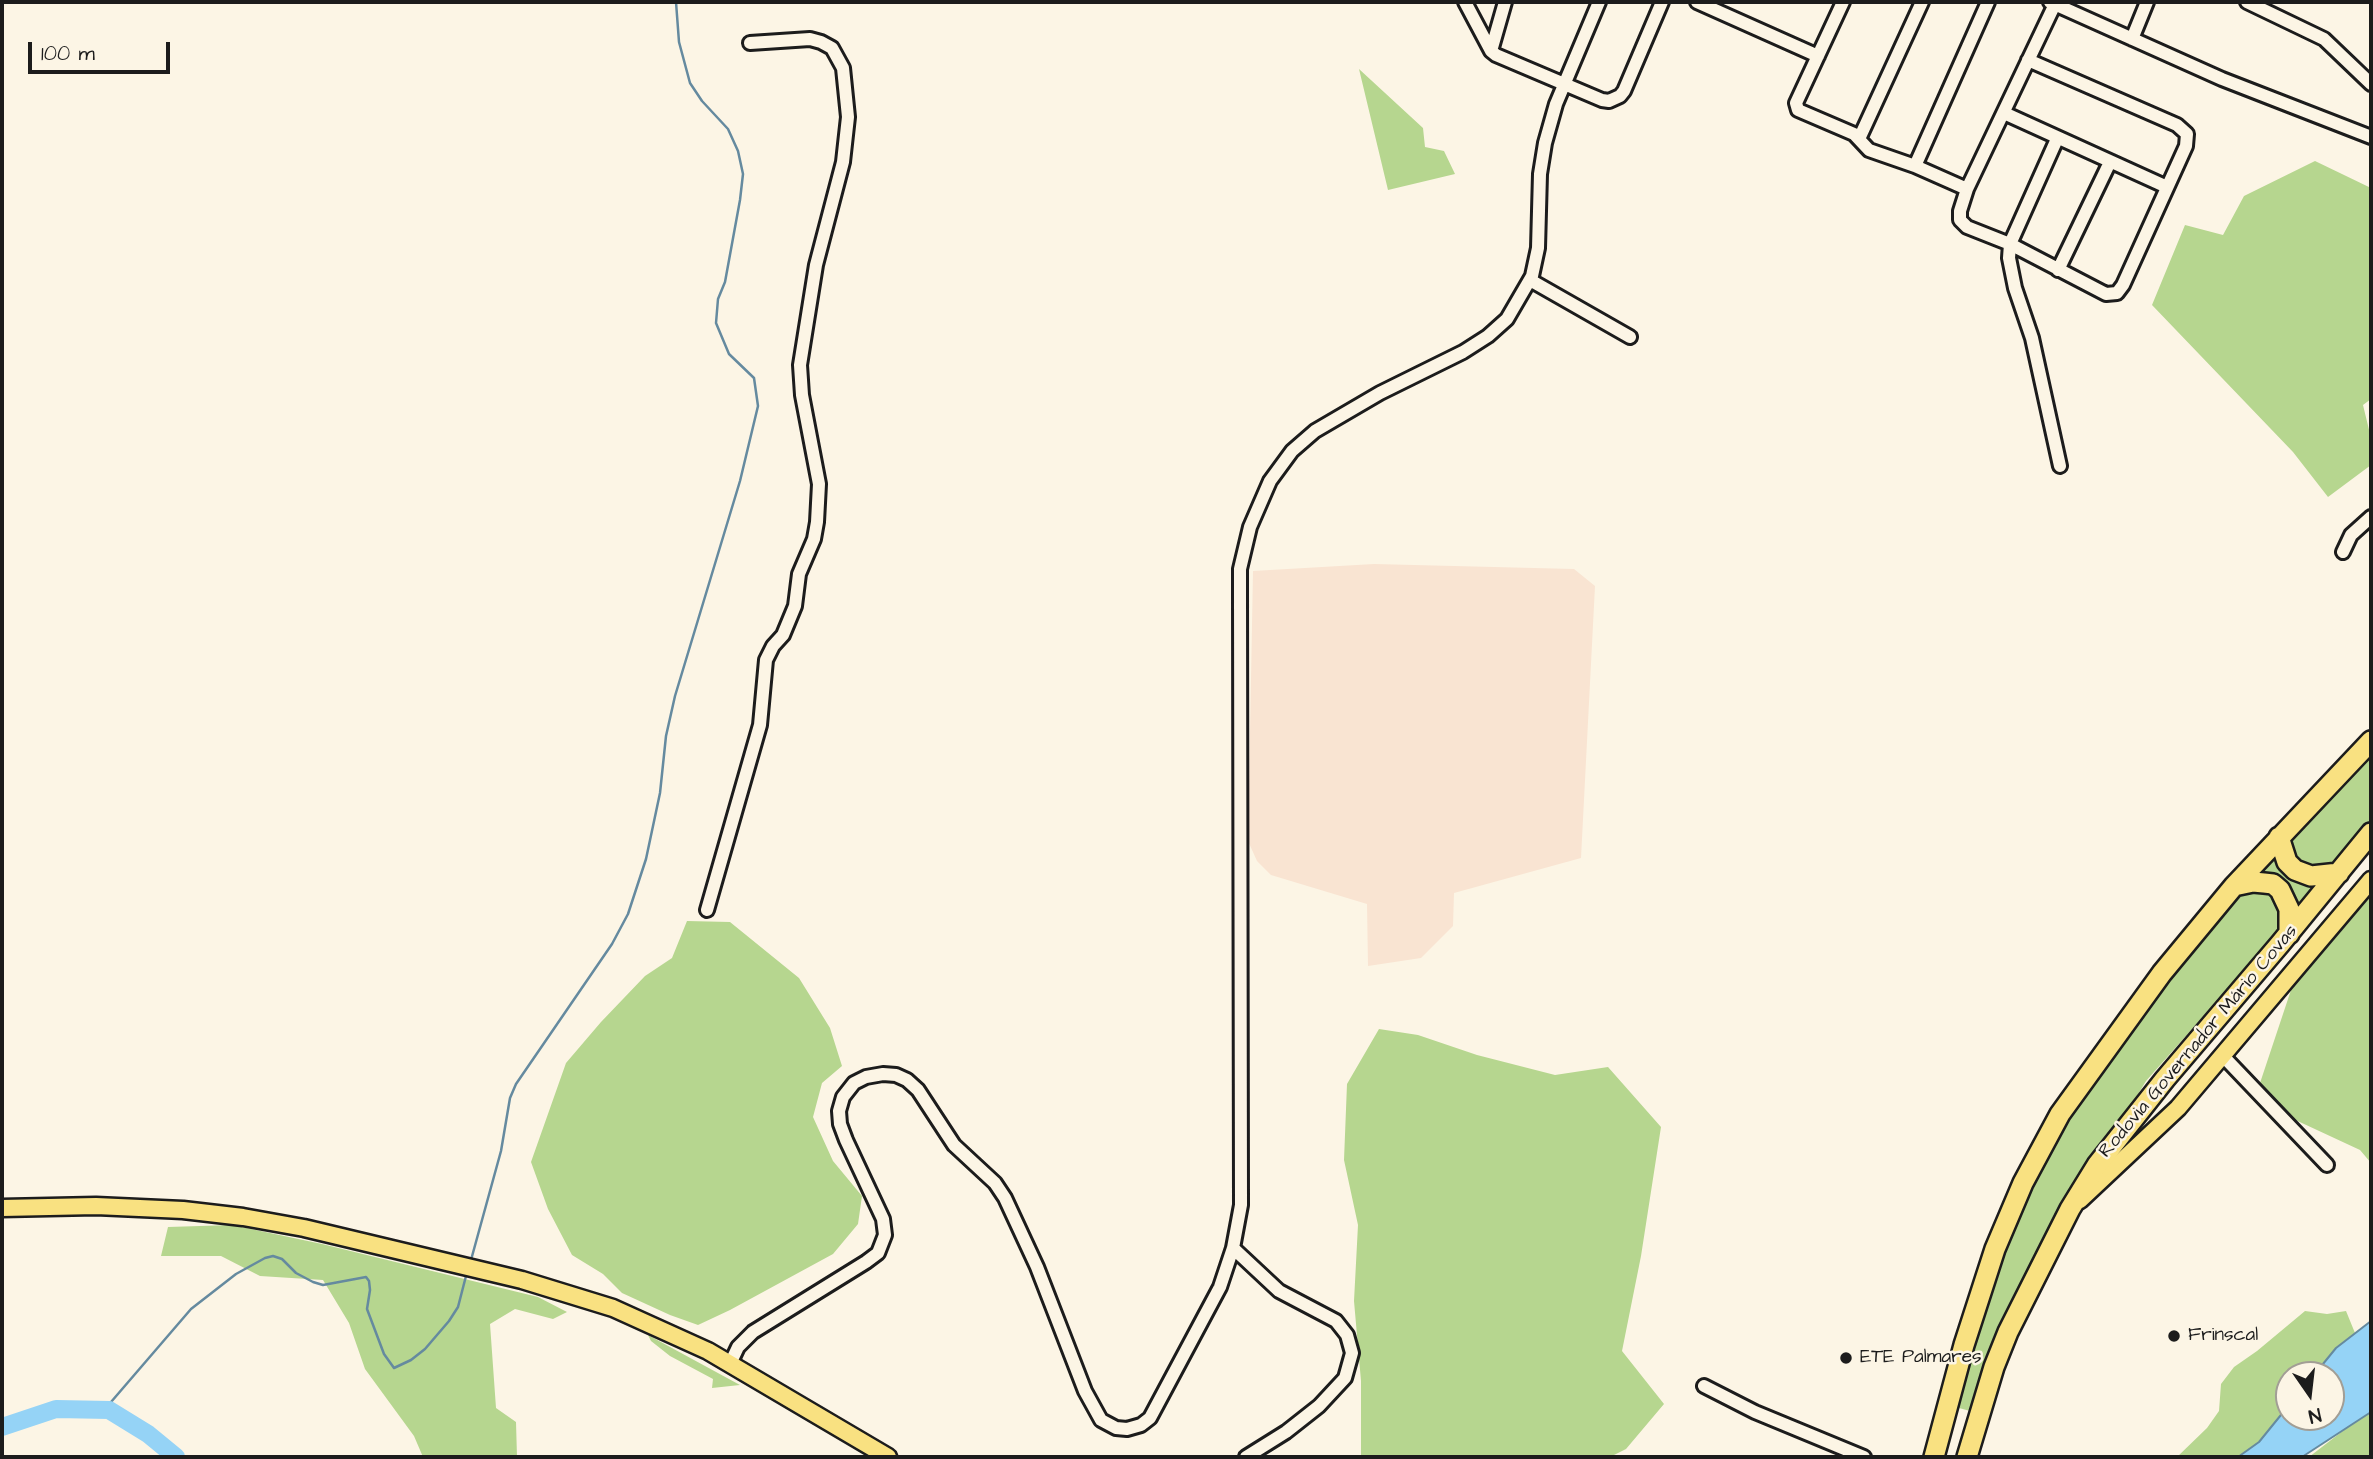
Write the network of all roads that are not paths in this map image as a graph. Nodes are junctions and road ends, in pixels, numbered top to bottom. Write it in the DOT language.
graph roads {
  1 [pos="1465,2"];
  2 [pos="1505,2"];
  3 [pos="1599,2"];
  4 [pos="1662,2"];
  5 [pos="1697,2"];
  6 [pos="1843,2"];
  7 [pos="1922,2"];
  8 [pos="1989,2"];
  9 [pos="2147,2"];
  10 [pos="2247,2"];
  11 [pos="2052,3"];
  12 [pos="2132,39"];
  13 [pos="750,43"];
  14 [pos="1491,51"];
  15 [pos="1818,56"];
  16 [pos="2028,60"];
  17 [pos="1564,82"];
  18 [pos="2371,84"];
  19 [pos="2004,113"];
  20 [pos="2371,137"];
  21 [pos="1859,139"];
  22 [pos="2057,139"];
  23 [pos="2110,162"];
  24 [pos="1915,166"];
  25 [pos="2167,187"];
  26 [pos="1968,189"];
  27 [pos="2010,244"];
  28 [pos="2058,270"];
  29 [pos="1530,280"];
  30 [pos="1630,337"];
  31 [pos="2060,466"];
  32 [pos="2371,517"];
  33 [pos="2343,552"];
  34 [pos="2371,741"];
  35 [pos="2371,833"];
  36 [pos="2279,837"];
  37 [pos="2339,873"];
  38 [pos="2371,880"];
  39 [pos="2234,886"];
  40 [pos="707,910"];
  41 [pos="2289,934"];
  42 [pos="2223,1056"];
  43 [pos="2327,1166"];
  44 [pos="2,1209"];
  45 [pos="2070,1209"];
  46 [pos="1233,1248"];
  47 [pos="730,1364"];
  48 [pos="1704,1386"];
  49 [pos="888,1457"];
  50 [pos="1246,1457"];
  51 [pos="1864,1457"];
  52 [pos="1934,1457"];
  53 [pos="1968,1457"];
  1 -- 14 [label="street"];
  2 -- 14 [label="street"];
  3 -- 17 [label="street"];
  4 -- 17 [label="street"];
  5 -- 15 [label="street"];
  6 -- 15 [label="street"];
  7 -- 21 [label="street"];
  8 -- 24 [label="street"];
  9 -- 12 [label="street"];
  10 -- 18 [label="street"];
  11 -- 12 [label="street"];
  11 -- 16 [label="street"];
  12 -- 20 [label="street"];
  13 -- 40 [label="street"];
  14 -- 17 [label="street"];
  15 -- 21 [label="street"];
  16 -- 19 [label="street"];
  16 -- 25 [label="street"];
  17 -- 29 [label="street"];
  19 -- 22 [label="street"];
  19 -- 26 [label="street"];
  21 -- 24 [label="street"];
  22 -- 23 [label="street"];
  22 -- 27 [label="street"];
  23 -- 25 [label="street"];
  23 -- 28 [label="street"];
  24 -- 26 [label="street"];
  25 -- 28 [label="street"];
  26 -- 27 [label="street"];
  27 -- 28 [label="street"];
  27 -- 31 [label="street"];
  29 -- 30 [label="street"];
  29 -- 46 [label="street"];
  32 -- 33 [label="street"];
  34 -- 36 [label="highway"];
  35 -- 37 [label="highway, Rodovia Governador Mário Covas"];
  36 -- 37 [label="highway"];
  36 -- 39 [label="highway"];
  37 -- 41 [label="highway, Rodovia Governador Mário Covas"];
  38 -- 42 [label="main road"];
  39 -- 41 [label="highway"];
  39 -- 52 [label="highway"];
  41 -- 45 [label="highway, Rodovia Governador Mário Covas"];
  42 -- 43 [label="street"];
  42 -- 45 [label="main road"];
  44 -- 47 [label="main road"];
  45 -- 53 [label="highway, Rodovia Governador Mário Covas"];
  46 -- 47 [label="street"];
  46 -- 50 [label="street"];
  47 -- 49 [label="main road"];
  48 -- 51 [label="street"];
}
